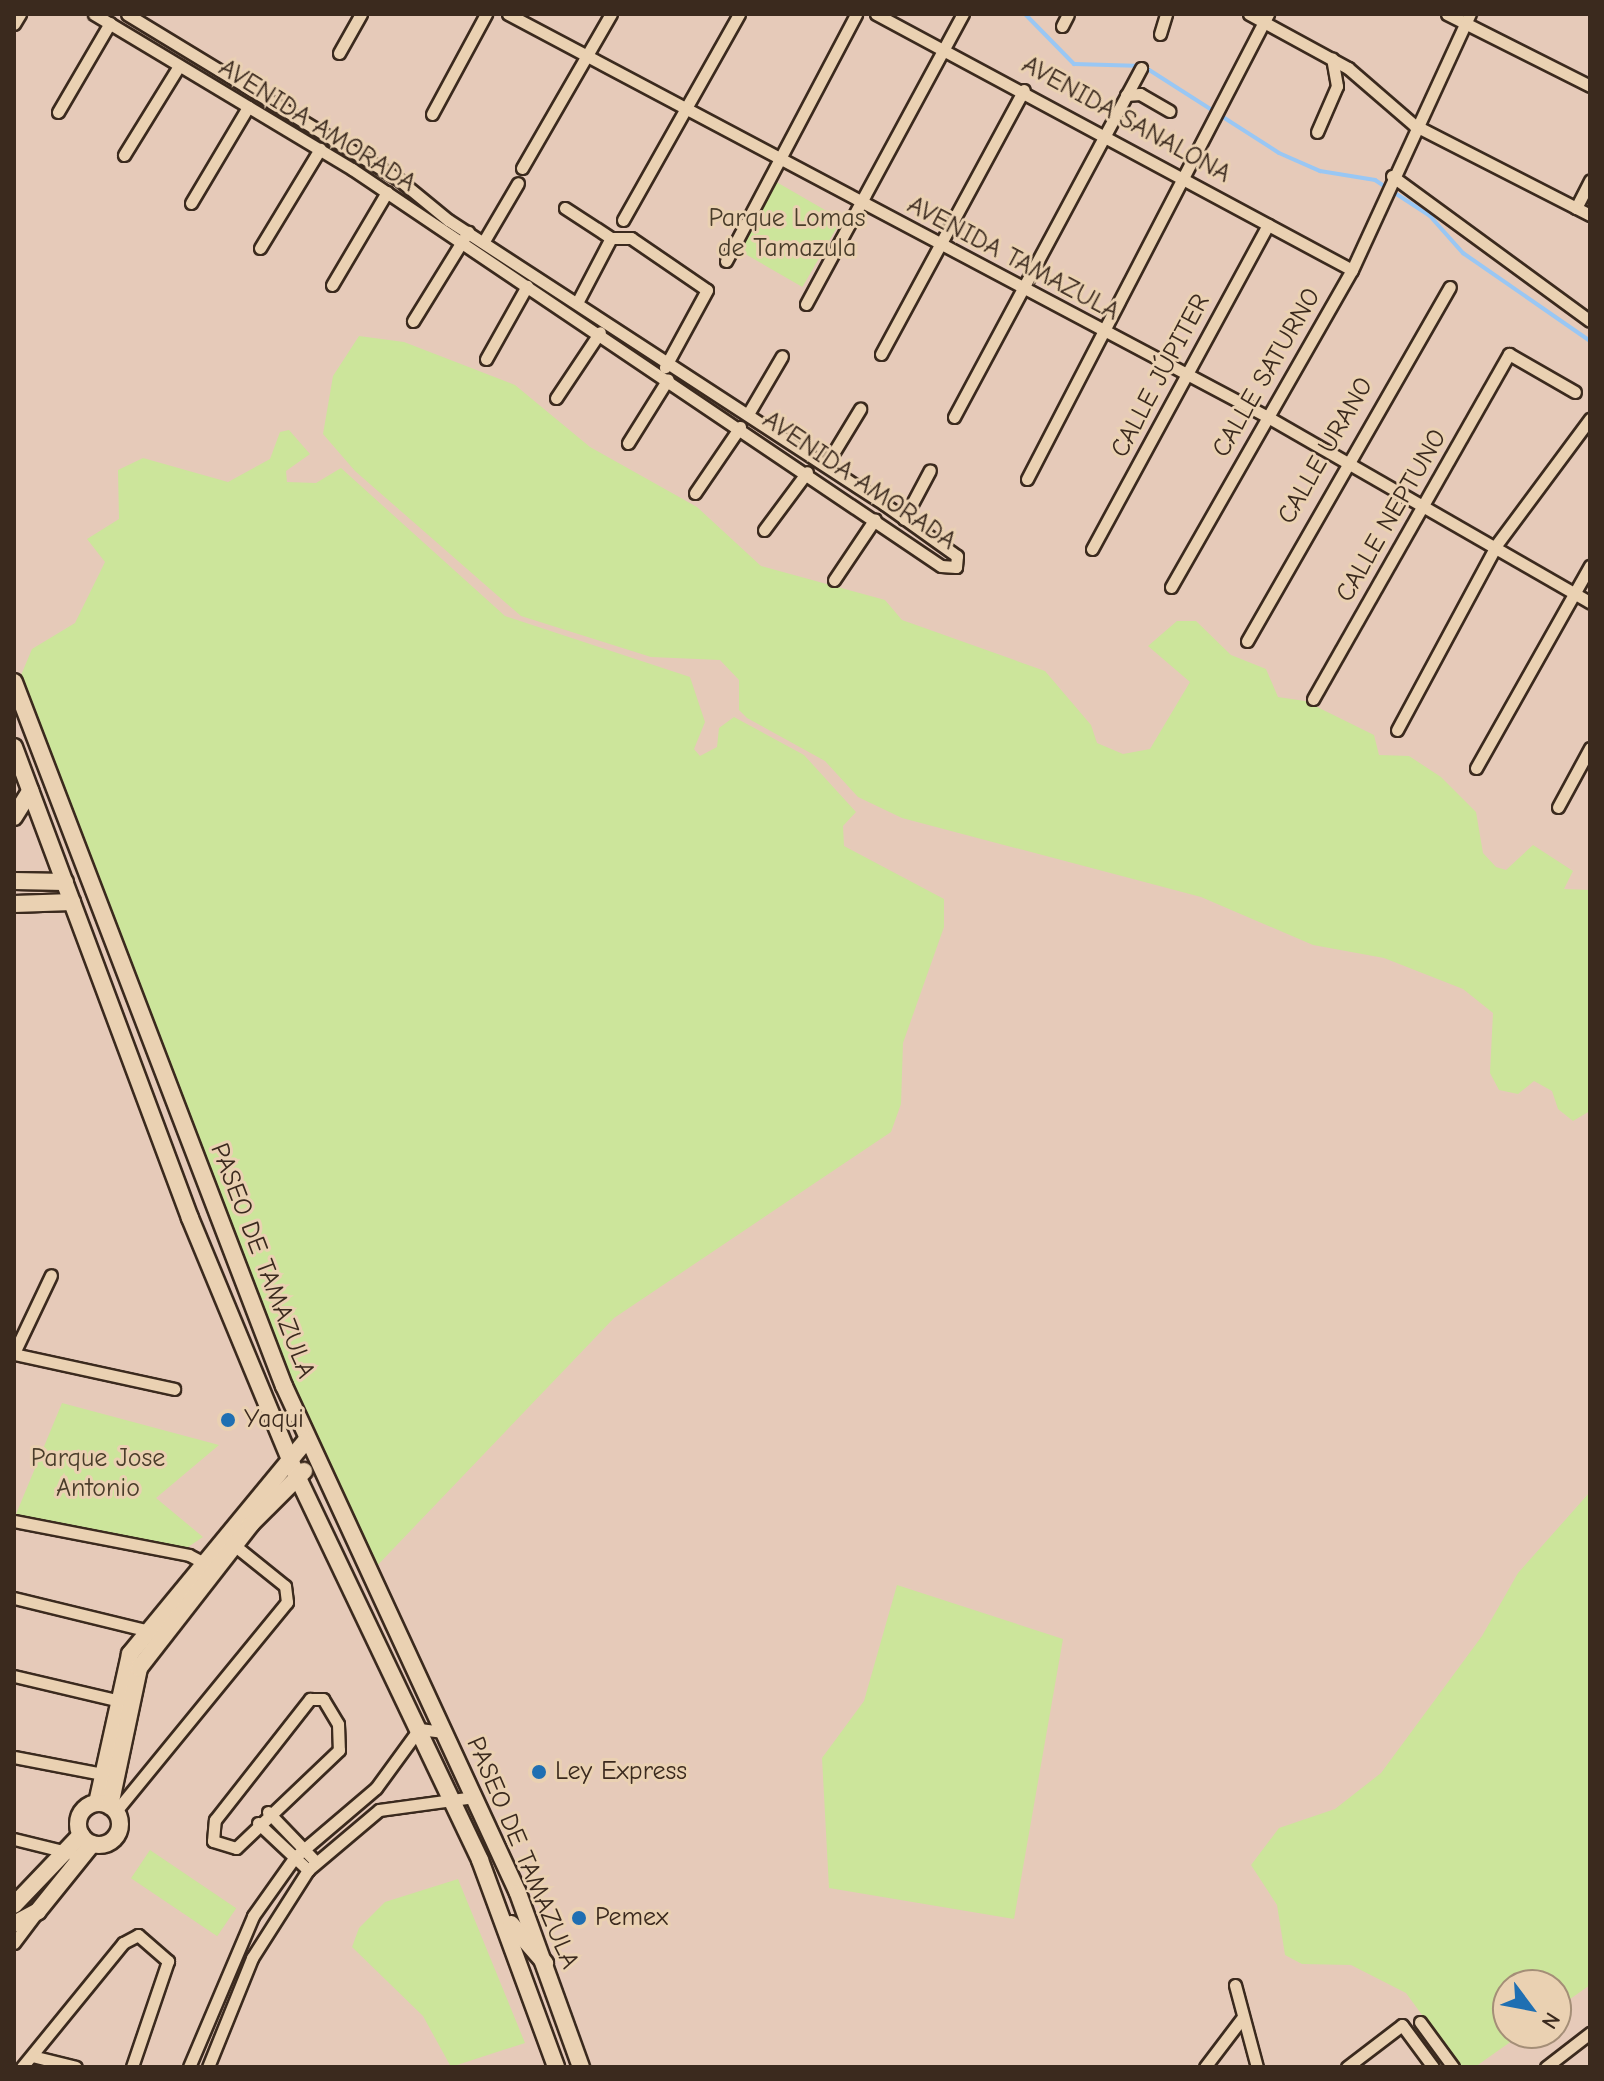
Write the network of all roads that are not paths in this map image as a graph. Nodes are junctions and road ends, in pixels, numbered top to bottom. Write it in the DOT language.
graph roads {
  1 [pos="20,14"];
  2 [pos="94,14"];
  3 [pos="127,14"];
  4 [pos="361,14"];
  5 [pos="486,14"];
  6 [pos="508,14"];
  7 [pos="611,14"];
  8 [pos="739,14"];
  9 [pos="856,14"];
  10 [pos="876,14"];
  11 [pos="963,14"];
  12 [pos="1068,14"];
  13 [pos="1166,14"];
  14 [pos="1249,14"];
  15 [pos="1447,14"];
  16 [pos="1266,18"];
  17 [pos="1467,19"];
  18 [pos="110,23"];
  19 [pos="14,24"];
  20 [pos="1062,26"];
  21 [pos="1160,34"];
  22 [pos="945,47"];
  23 [pos="339,53"];
  24 [pos="588,55"];
  25 [pos="1332,58"];
  26 [pos="179,66"];
  27 [pos="1141,68"];
  28 [pos="1590,86"];
  29 [pos="1024,90"];
  30 [pos="1126,95"];
  31 [pos="248,107"];
  32 [pos="683,107"];
  33 [pos="1170,111"];
  34 [pos="58,112"];
  35 [pos="432,114"];
  36 [pos="302,121"];
  37 [pos="1414,125"];
  38 [pos="1317,132"];
  39 [pos="1106,134"];
  40 [pos="295,135"];
  41 [pos="320,149"];
  42 [pos="124,155"];
  43 [pos="781,159"];
  44 [pos="522,168"];
  45 [pos="1392,176"];
  46 [pos="1188,177"];
  47 [pos="1590,180"];
  48 [pos="518,183"];
  49 [pos="387,192"];
  50 [pos="860,202"];
  51 [pos="191,203"];
  52 [pos="565,208"];
  53 [pos="1576,208"];
  54 [pos="1590,215"];
  55 [pos="623,220"];
  56 [pos="1268,225"];
  57 [pos="468,232"];
  58 [pos="611,238"];
  59 [pos="484,241"];
  60 [pos="940,245"];
  61 [pos="459,246"];
  62 [pos="260,248"];
  63 [pos="726,261"];
  64 [pos="1352,270"];
  65 [pos="332,285"];
  66 [pos="527,286"];
  67 [pos="1450,287"];
  68 [pos="1022,288"];
  69 [pos="578,301"];
  70 [pos="806,304"];
  71 [pos="413,321"];
  72 [pos="1590,321"];
  73 [pos="600,332"];
  74 [pos="1105,333"];
  75 [pos="881,354"];
  76 [pos="782,356"];
  77 [pos="486,359"];
  78 [pos="668,361"];
  79 [pos="1185,374"];
  80 [pos="665,377"];
  81 [pos="1575,392"];
  82 [pos="556,398"];
  83 [pos="860,409"];
  84 [pos="748,414"];
  85 [pos="1266,416"];
  86 [pos="954,417"];
  87 [pos="1590,419"];
  88 [pos="740,427"];
  89 [pos="628,443"];
  90 [pos="1345,460"];
  91 [pos="826,465"];
  92 [pos="930,470"];
  93 [pos="807,472"];
  94 [pos="1027,479"];
  95 [pos="695,493"];
  96 [pos="868,494"];
  97 [pos="1421,504"];
  98 [pos="858,507"];
  99 [pos="875,519"];
  100 [pos="904,519"];
  101 [pos="764,530"];
  102 [pos="1497,544"];
  103 [pos="1092,549"];
  104 [pos="1590,566"];
  105 [pos="834,580"];
  106 [pos="1171,587"];
  107 [pos="1571,590"];
  108 [pos="1590,602"];
  109 [pos="1247,641"];
  110 [pos="14,682"];
  111 [pos="1313,699"];
  112 [pos="1397,730"];
  113 [pos="14,747"];
  114 [pos="1590,748"];
  115 [pos="1476,768"];
  116 [pos="30,791"];
  117 [pos="1558,807"];
  118 [pos="14,817"];
  119 [pos="14,881"];
  120 [pos="65,882"];
  121 [pos="72,902"];
  122 [pos="14,904"];
  123 [pos="51,1275"];
  124 [pos="14,1354"];
  125 [pos="174,1389"];
  126 [pos="307,1439"];
  127 [pos="289,1456"];
  128 [pos="316,1460"];
  129 [pos="297,1476"];
  130 [pos="14,1521"];
  131 [pos="229,1540"];
  132 [pos="208,1565"];
  133 [pos="14,1598"];
  134 [pos="154,1632"];
  135 [pos="14,1676"];
  136 [pos="123,1702"];
  137 [pos="419,1729"];
  138 [pos="444,1732"];
  139 [pos="14,1757"];
  140 [pos="102,1774"];
  141 [pos="376,1788"];
  142 [pos="474,1797"];
  143 [pos="452,1801"];
  144 [pos="108,1806"];
  145 [pos="388,1809"];
  146 [pos="268,1812"];
  147 [pos="340,1818"];
  148 [pos="258,1823"];
  149 [pos="349,1830"];
  150 [pos="14,1839"];
  151 [pos="81,1847"];
  152 [pos="298,1853"];
  153 [pos="312,1866"];
  154 [pos="14,1905"];
  155 [pos="38,1911"];
  156 [pos="500,1911"];
  157 [pos="253,1916"];
  158 [pos="14,1924"];
  159 [pos="270,1925"];
  160 [pos="14,1943"];
  161 [pos="236,1952"];
  162 [pos="252,1958"];
  163 [pos="545,1963"];
  164 [pos="1235,1985"];
  165 [pos="1243,2017"];
  166 [pos="1420,2022"];
  167 [pos="1590,2033"];
  168 [pos="32,2056"];
  169 [pos="22,2067"];
  170 [pos="76,2067"];
  171 [pos="132,2067"];
  172 [pos="189,2067"];
  173 [pos="208,2067"];
  174 [pos="556,2067"];
  175 [pos="581,2067"];
  176 [pos="1205,2067"];
  177 [pos="1257,2067"];
  178 [pos="1347,2067"];
  179 [pos="1433,2067"];
  180 [pos="1453,2067"];
  181 [pos="1546,2067"];
  1 -- 19 [label="street"];
  2 -- 18 [label="street, AVENIDA AMORADA"];
  3 -- 36 [label="street, AVENIDA AMORADA"];
  4 -- 23 [label="street"];
  5 -- 35 [label="street"];
  6 -- 24 [label="street, AVENIDA TAMAZULA"];
  7 -- 24 [label="street"];
  8 -- 32 [label="street"];
  9 -- 43 [label="street"];
  10 -- 22 [label="street, AVENIDA SANALONA"];
  11 -- 22 [label="street"];
  12 -- 20 [label="street"];
  13 -- 21 [label="street"];
  14 -- 16 [label="street"];
  15 -- 17 [label="street"];
  16 -- 25 [label="street"];
  16 -- 46 [label="street"];
  17 -- 28 [label="street"];
  17 -- 37 [label="street, CALLE SATURNO"];
  18 -- 26 [label="street, AVENIDA AMORADA"];
  18 -- 34 [label="street"];
  22 -- 29 [label="street, AVENIDA SANALONA"];
  22 -- 50 [label="street"];
  24 -- 32 [label="street, AVENIDA TAMAZULA"];
  24 -- 44 [label="street"];
  25 -- 37 [label="street"];
  25 -- 38 [label="street"];
  26 -- 31 [label="street, AVENIDA AMORADA"];
  26 -- 42 [label="street"];
  27 -- 30 [label="street"];
  29 -- 39 [label="street, AVENIDA SANALONA"];
  29 -- 60 [label="street"];
  30 -- 33 [label="street"];
  30 -- 39 [label="street"];
  31 -- 40 [label="street, AVENIDA AMORADA"];
  31 -- 51 [label="street"];
  32 -- 43 [label="street, AVENIDA TAMAZULA"];
  32 -- 55 [label="street"];
  36 -- 40 [label="street"];
  36 -- 57 [label="street, AVENIDA AMORADA"];
  37 -- 45 [label="street, CALLE SATURNO"];
  37 -- 53 [label="street"];
  39 -- 46 [label="street, AVENIDA SANALONA"];
  39 -- 68 [label="street"];
  40 -- 41 [label="street, AVENIDA AMORADA"];
  41 -- 49 [label="street, AVENIDA AMORADA"];
  41 -- 62 [label="street"];
  43 -- 50 [label="street, AVENIDA TAMAZULA"];
  43 -- 63 [label="street"];
  45 -- 64 [label="street, CALLE SATURNO"];
  45 -- 72 [label="street"];
  46 -- 56 [label="street, AVENIDA SANALONA"];
  46 -- 74 [label="street"];
  47 -- 53 [label="street"];
  48 -- 59 [label="street"];
  49 -- 61 [label="street, AVENIDA AMORADA"];
  49 -- 65 [label="street"];
  50 -- 60 [label="street, AVENIDA TAMAZULA"];
  50 -- 70 [label="street"];
  52 -- 58 [label="street"];
  53 -- 54 [label="street"];
  56 -- 64 [label="street, AVENIDA SANALONA"];
  56 -- 79 [label="street, CALLE JÚPITER"];
  57 -- 59 [label="street, AVENIDA AMORADA"];
  57 -- 61 [label="street"];
  58 -- 69 [label="street"];
  58 -- 78 [label="street"];
  59 -- 69 [label="street, AVENIDA AMORADA"];
  60 -- 68 [label="street, AVENIDA TAMAZULA"];
  60 -- 75 [label="street"];
  61 -- 66 [label="street, AVENIDA AMORADA"];
  61 -- 71 [label="street"];
  64 -- 85 [label="street, CALLE SATURNO"];
  66 -- 73 [label="street, AVENIDA AMORADA"];
  66 -- 77 [label="street"];
  67 -- 90 [label="street, CALLE URANO"];
  68 -- 74 [label="street, AVENIDA TAMAZULA"];
  68 -- 86 [label="street"];
  69 -- 78 [label="street, AVENIDA AMORADA"];
  73 -- 80 [label="street, AVENIDA AMORADA"];
  73 -- 82 [label="street"];
  74 -- 79 [label="street, AVENIDA TAMAZULA"];
  74 -- 94 [label="street"];
  76 -- 84 [label="street"];
  78 -- 80 [label="street"];
  78 -- 84 [label="street, AVENIDA AMORADA"];
  79 -- 85 [label="street, AVENIDA TAMAZULA"];
  79 -- 103 [label="street, CALLE JÚPITER"];
  80 -- 88 [label="street, AVENIDA AMORADA"];
  80 -- 89 [label="street"];
  81 -- 97 [label="street, CALLE NEPTUNO"];
  83 -- 91 [label="street"];
  84 -- 91 [label="street, AVENIDA AMORADA"];
  85 -- 90 [label="street, AVENIDA TAMAZULA"];
  85 -- 106 [label="street, CALLE SATURNO"];
  87 -- 102 [label="street"];
  88 -- 93 [label="street, AVENIDA AMORADA"];
  88 -- 95 [label="street"];
  90 -- 97 [label="street, AVENIDA TAMAZULA"];
  90 -- 109 [label="street, CALLE URANO"];
  91 -- 96 [label="street, AVENIDA AMORADA"];
  92 -- 100 [label="street"];
  93 -- 98 [label="street, AVENIDA AMORADA"];
  93 -- 101 [label="street"];
  96 -- 98 [label="street"];
  96 -- 100 [label="street, AVENIDA AMORADA"];
  97 -- 102 [label="street, AVENIDA TAMAZULA"];
  97 -- 111 [label="street, CALLE NEPTUNO"];
  98 -- 99 [label="street, AVENIDA AMORADA"];
  99 -- 100 [label="street, AVENIDA AMORADA"];
  99 -- 105 [label="street"];
  102 -- 107 [label="street, AVENIDA TAMAZULA"];
  102 -- 112 [label="street"];
  104 -- 107 [label="street"];
  107 -- 108 [label="street, AVENIDA TAMAZULA"];
  107 -- 115 [label="street"];
  110 -- 126 [label="main road, PASEO DE TAMAZULA"];
  113 -- 116 [label="main road, PASEO DE TAMAZULA"];
  114 -- 117 [label="street"];
  116 -- 118 [label="main road"];
  116 -- 120 [label="main road, PASEO DE TAMAZULA"];
  119 -- 120 [label="main road"];
  120 -- 121 [label="main road, PASEO DE TAMAZULA"];
  121 -- 122 [label="main road"];
  121 -- 127 [label="main road, PASEO DE TAMAZULA"];
  123 -- 124 [label="street"];
  124 -- 125 [label="street"];
  126 -- 127 [label="main road"];
  126 -- 128 [label="main road, PASEO DE TAMAZULA"];
  127 -- 129 [label="main road, PASEO DE TAMAZULA"];
  127 -- 131 [label="main road"];
  128 -- 129 [label="main road"];
  128 -- 138 [label="main road, PASEO DE TAMAZULA"];
  129 -- 131 [label="main road"];
  129 -- 137 [label="main road, PASEO DE TAMAZULA"];
  130 -- 132 [label="street"];
  131 -- 132 [label="main road"];
  131 -- 144 [label="street"];
  132 -- 134 [label="main road"];
  133 -- 134 [label="street"];
  134 -- 136 [label="main road"];
  135 -- 136 [label="street"];
  136 -- 140 [label="main road"];
  136 -- 144 [label="main road"];
  137 -- 138 [label="street"];
  137 -- 141 [label="street"];
  137 -- 143 [label="main road, PASEO DE TAMAZULA"];
  138 -- 142 [label="main road, PASEO DE TAMAZULA"];
  139 -- 140 [label="street"];
  140 -- 144 [label="main road"];
  141 -- 145 [label="street"];
  141 -- 147 [label="street"];
  142 -- 143 [label="street"];
  142 -- 163 [label="main road, PASEO DE TAMAZULA"];
  143 -- 145 [label="street"];
  143 -- 156 [label="main road, PASEO DE TAMAZULA"];
  144 -- 151 [label="main road"];
  144 -- 151 [label="main road"];
  145 -- 149 [label="street"];
  146 -- 148 [label="street"];
  146 -- 148 [label="street"];
  146 -- 152 [label="street"];
  147 -- 149 [label="street"];
  147 -- 152 [label="street"];
  148 -- 152 [label="street"];
  149 -- 153 [label="street"];
  150 -- 151 [label="street"];
  151 -- 154 [label="main road"];
  151 -- 155 [label="main road"];
  152 -- 153 [label="street"];
  152 -- 157 [label="street"];
  153 -- 159 [label="street"];
  155 -- 158 [label="main road"];
  155 -- 160 [label="street"];
  156 -- 163 [label="main road"];
  156 -- 174 [label="main road, PASEO DE TAMAZULA"];
  157 -- 159 [label="street"];
  157 -- 161 [label="street"];
  159 -- 162 [label="street"];
  161 -- 162 [label="street"];
  161 -- 172 [label="street"];
  162 -- 173 [label="street"];
  163 -- 175 [label="main road, PASEO DE TAMAZULA"];
  164 -- 165 [label="street"];
  165 -- 176 [label="street"];
  165 -- 177 [label="street"];
  166 -- 180 [label="street"];
  167 -- 181 [label="street"];
  168 -- 169 [label="street"];
  168 -- 170 [label="street"];
  168 -- 171 [label="street"];
  178 -- 179 [label="street"];
}
